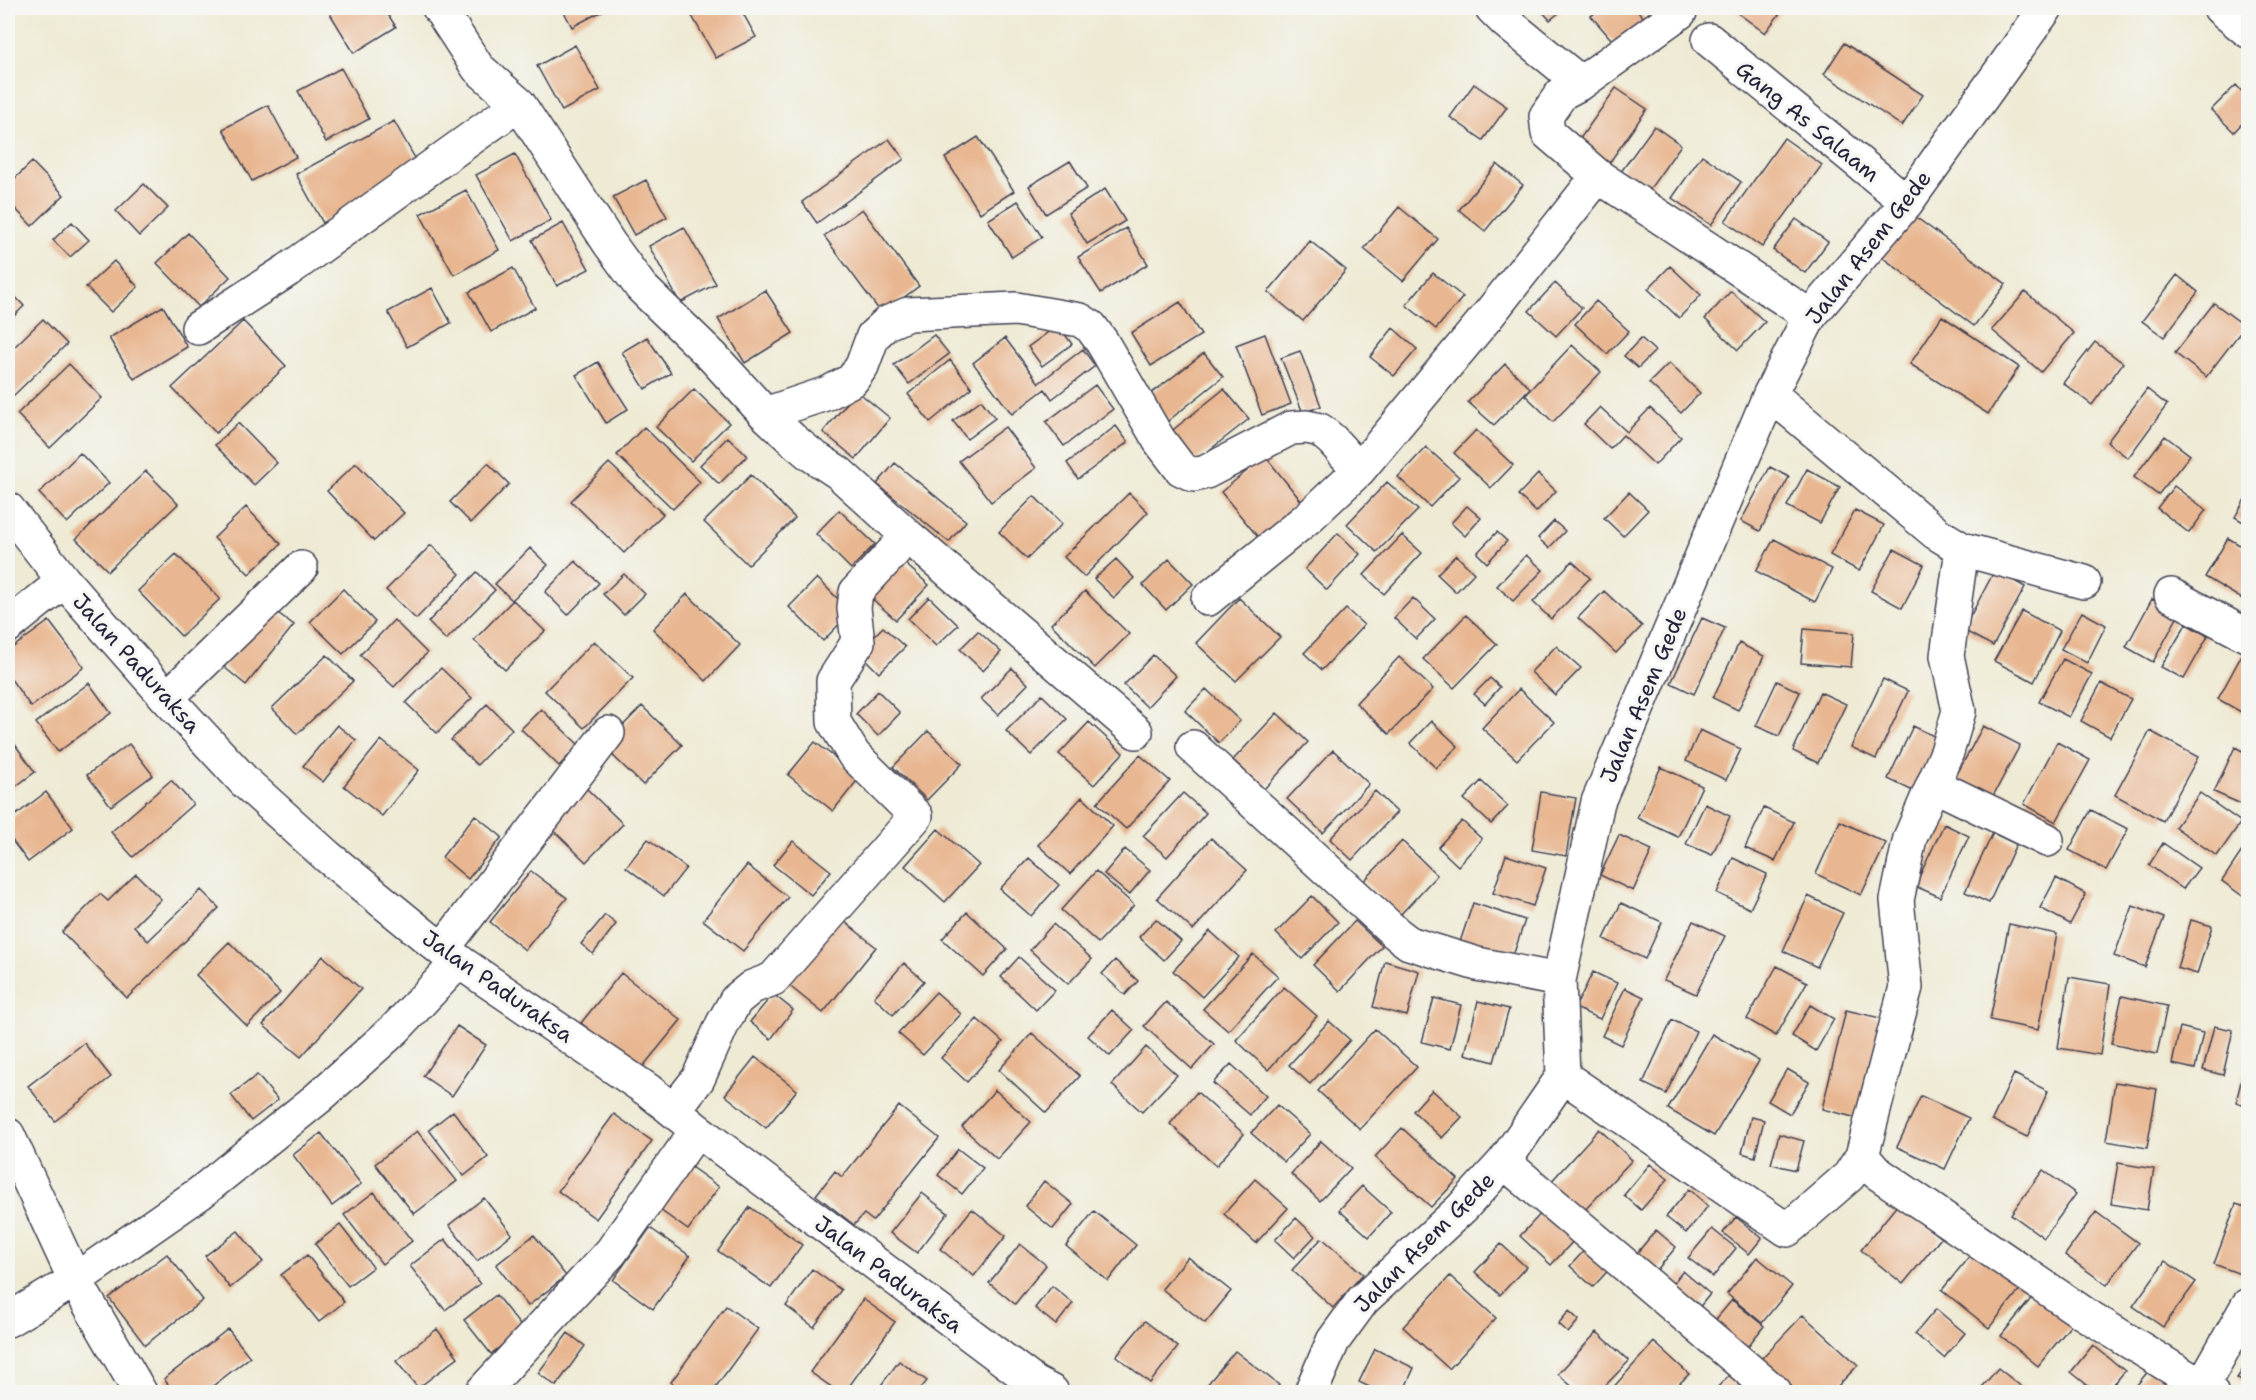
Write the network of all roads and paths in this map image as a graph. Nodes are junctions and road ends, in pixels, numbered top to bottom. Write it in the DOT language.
graph roads {
  1 [pos="439,8"];
  2 [pos="1492,8"];
  3 [pos="2046,8"];
  4 [pos="2220,8"];
  5 [pos="1678,10"];
  6 [pos="2248,31"];
  7 [pos="1709,40"];
  8 [pos="1581,83"];
  9 [pos="519,104"];
  10 [pos="1598,176"];
  11 [pos="1906,202"];
  12 [pos="1810,316"];
  13 [pos="198,328"];
  14 [pos="1770,394"];
  15 [pos="765,414"];
  16 [pos="1359,470"];
  17 [pos="8,509"];
  18 [pos="908,536"];
  19 [pos="1962,549"];
  20 [pos="301,568"];
  21 [pos="64,581"];
  22 [pos="2084,582"];
  23 [pos="2171,595"];
  24 [pos="1208,599"];
  25 [pos="8,626"];
  26 [pos="2248,636"];
  27 [pos="167,698"];
  28 [pos="1136,732"];
  29 [pos="608,733"];
  30 [pos="1193,747"];
  31 [pos="1934,785"];
  32 [pos="2048,840"];
  33 [pos="450,956"];
  34 [pos="1559,980"];
  35 [pos="1563,1076"];
  36 [pos="685,1120"];
  37 [pos="8,1135"];
  38 [pos="1862,1156"];
  39 [pos="1504,1162"];
  40 [pos="75,1280"];
  41 [pos="2248,1305"];
  42 [pos="8,1320"];
  43 [pos="2206,1389"];
  44 [pos="140,1392"];
  45 [pos="482,1392"];
  46 [pos="1052,1392"];
  47 [pos="1311,1392"];
  48 [pos="1775,1392"];
  1 -- 9 [label="street"];
  2 -- 8 [label="street"];
  3 -- 11 [label="street, Jalan Asem Gede"];
  4 -- 6 [label="street"];
  5 -- 8 [label="street"];
  7 -- 11 [label="street, Gang As Salaam"];
  8 -- 10 [label="street"];
  9 -- 13 [label="street"];
  9 -- 15 [label="street"];
  10 -- 12 [label="street"];
  10 -- 16 [label="street"];
  11 -- 12 [label="street, Jalan Asem Gede"];
  12 -- 14 [label="street, Jalan Asem Gede"];
  14 -- 19 [label="street"];
  14 -- 34 [label="street, Jalan Asem Gede"];
  15 -- 16 [label="street"];
  15 -- 18 [label="street"];
  16 -- 24 [label="street"];
  17 -- 21 [label="street, Jalan Paduraksa"];
  18 -- 28 [label="street"];
  18 -- 36 [label="street"];
  19 -- 22 [label="street"];
  19 -- 31 [label="street"];
  20 -- 27 [label="street"];
  21 -- 25 [label="street"];
  21 -- 27 [label="street, Jalan Paduraksa"];
  23 -- 26 [label="street"];
  27 -- 33 [label="street, Jalan Paduraksa"];
  29 -- 33 [label="street"];
  30 -- 34 [label="street"];
  31 -- 32 [label="street"];
  31 -- 38 [label="street"];
  33 -- 36 [label="street, Jalan Paduraksa"];
  33 -- 40 [label="street"];
  34 -- 35 [label="street, Jalan Asem Gede"];
  35 -- 38 [label="street"];
  35 -- 39 [label="street, Jalan Asem Gede"];
  36 -- 45 [label="street"];
  36 -- 46 [label="street, Jalan Paduraksa"];
  37 -- 40 [label="street"];
  38 -- 43 [label="street"];
  39 -- 47 [label="street, Jalan Asem Gede"];
  39 -- 48 [label="street"];
  40 -- 42 [label="street"];
  40 -- 44 [label="street"];
  41 -- 43 [label="street"];
}
